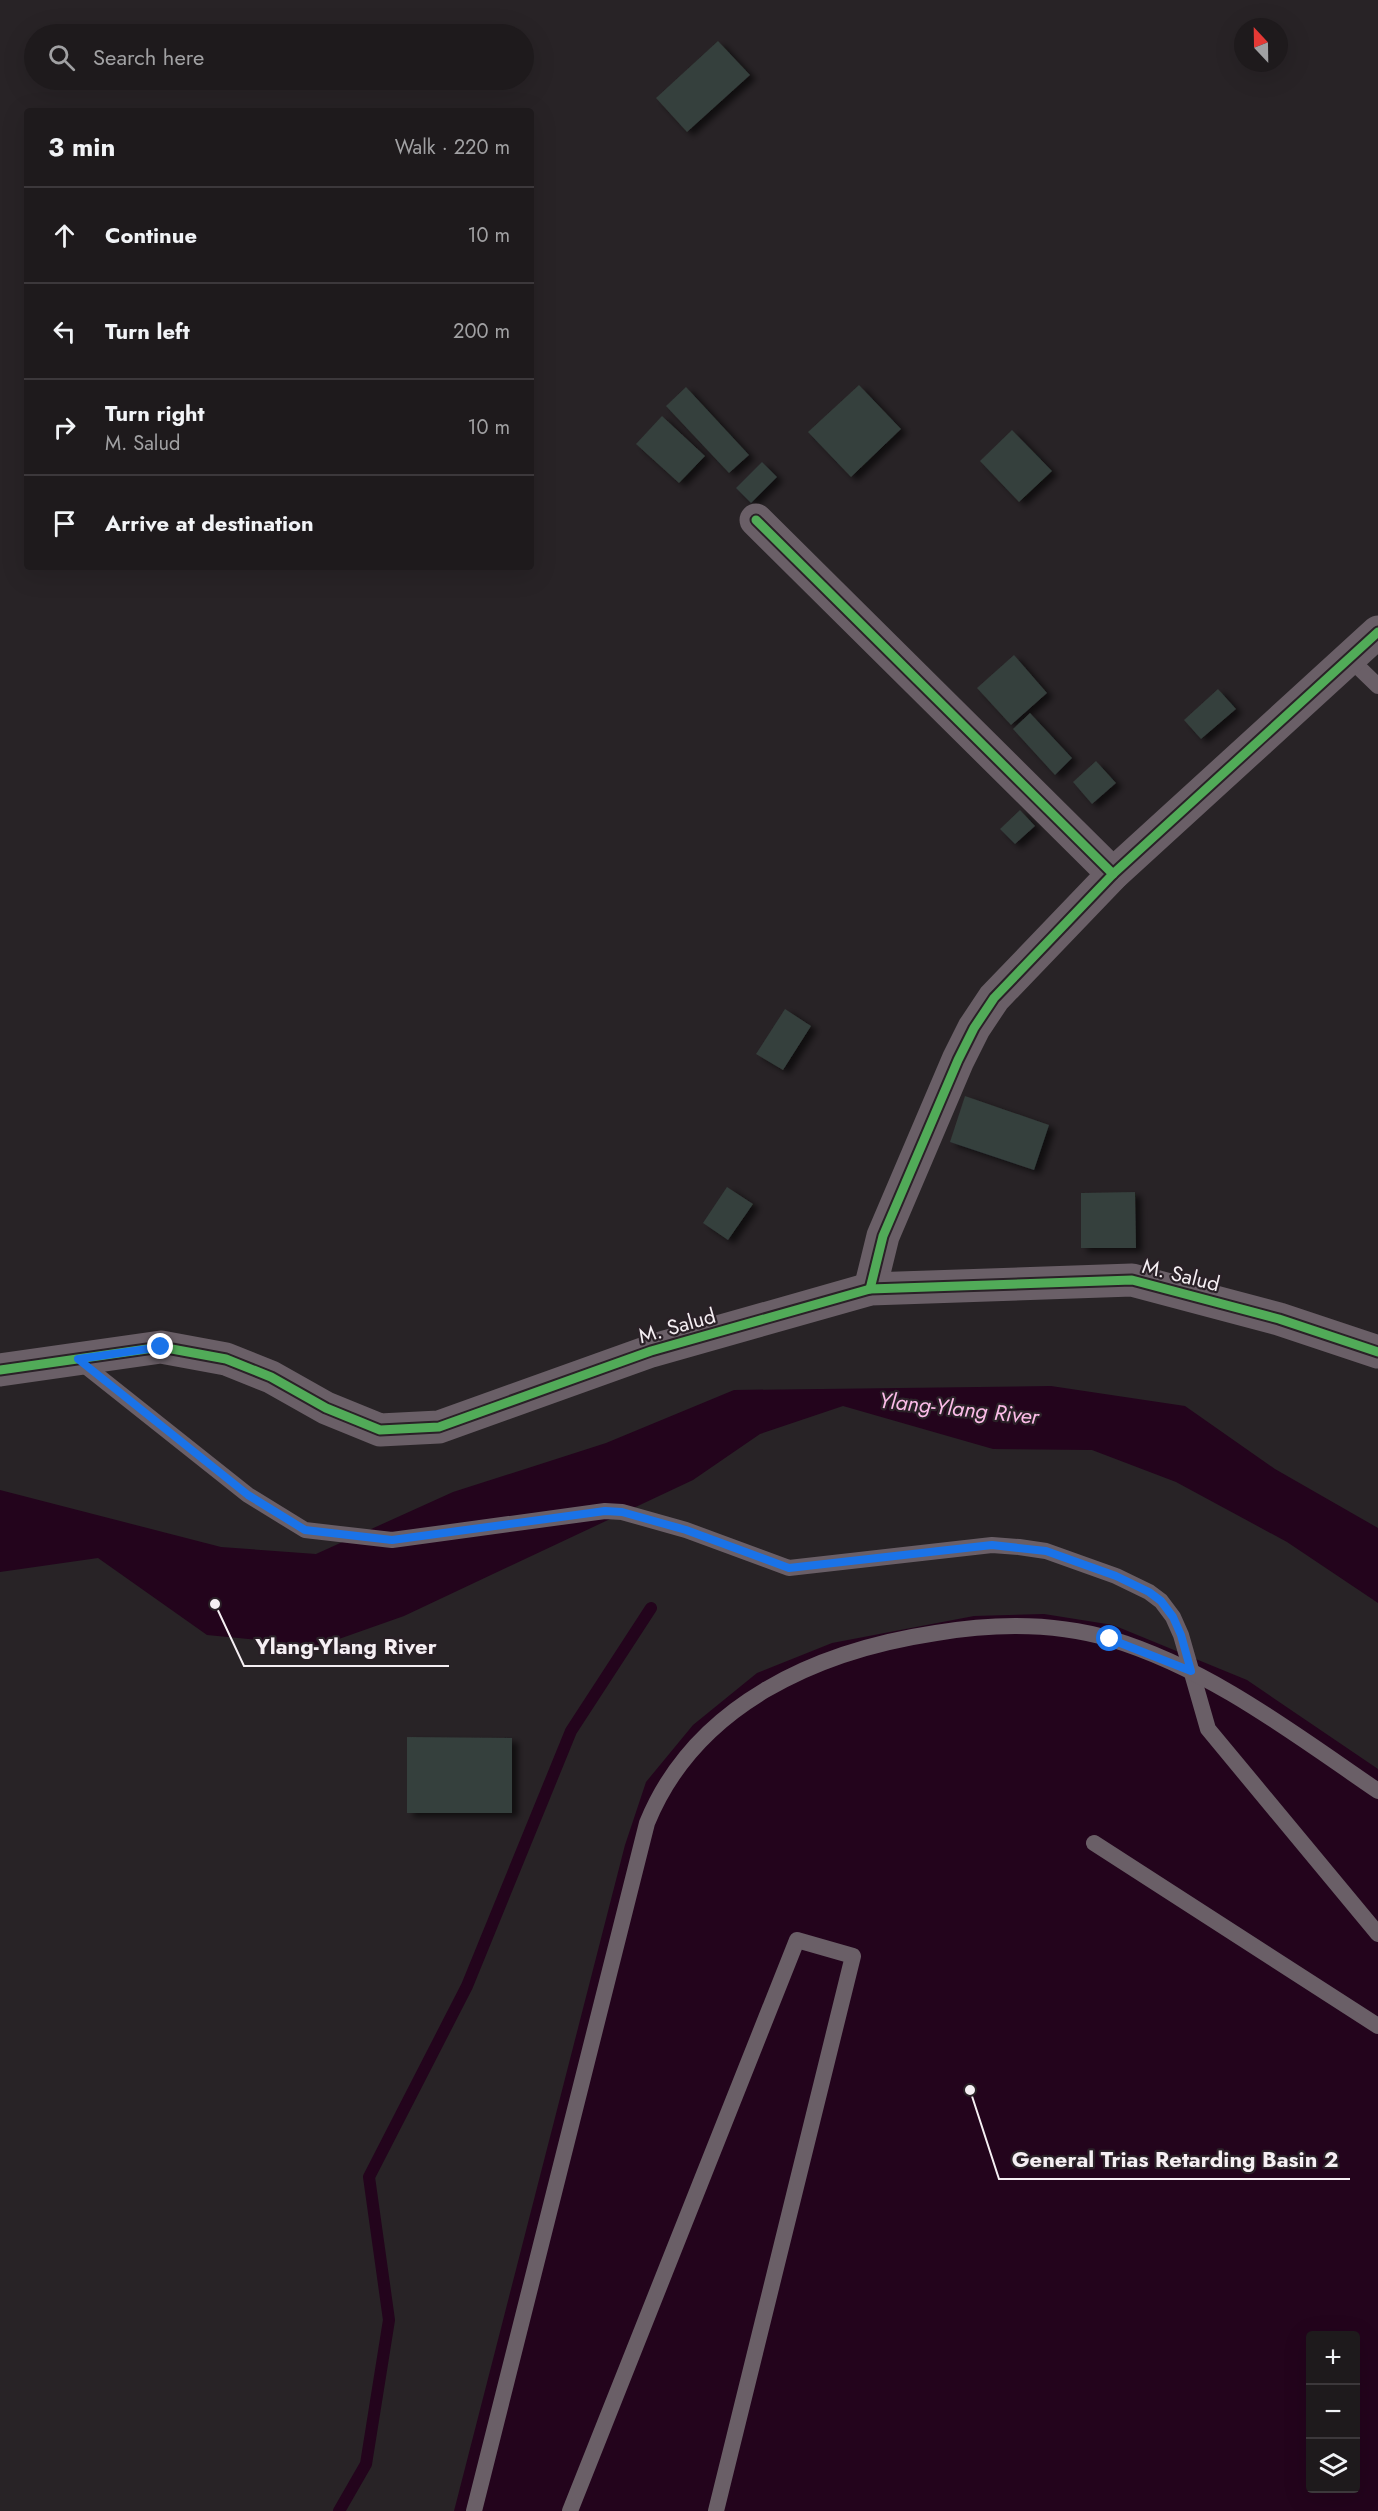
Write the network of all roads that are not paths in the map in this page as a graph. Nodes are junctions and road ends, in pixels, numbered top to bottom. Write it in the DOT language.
graph roads {
  1 [pos="756,520"];
  2 [pos="1378,632"];
  3 [pos="1349,658"];
  4 [pos="1378,686"];
  5 [pos="1113,874"];
  6 [pos="870,1289"];
  7 [pos="1378,1352"];
  8 [pos="78,1359"];
  9 [pos="0,1370"];
  10 [pos="1191,1671"];
  11 [pos="1378,1791"];
  12 [pos="1094,1843"];
  13 [pos="1378,1934"];
  14 [pos="1378,2026"];
  15 [pos="474,2511"];
  16 [pos="570,2511"];
  17 [pos="716,2511"];
  1 -- 5 [label="street"];
  2 -- 3 [label="street"];
  3 -- 4 [label="lane"];
  3 -- 5 [label="street"];
  5 -- 6 [label="street"];
  6 -- 7 [label="street, M. Salud"];
  6 -- 8 [label="street, M. Salud"];
  8 -- 9 [label="street, M. Salud"];
  8 -- 10 [label="lane"];
  10 -- 11 [label="lane"];
  10 -- 13 [label="lane"];
  10 -- 15 [label="lane"];
  12 -- 14 [label="lane"];
  16 -- 17 [label="lane"];
}
